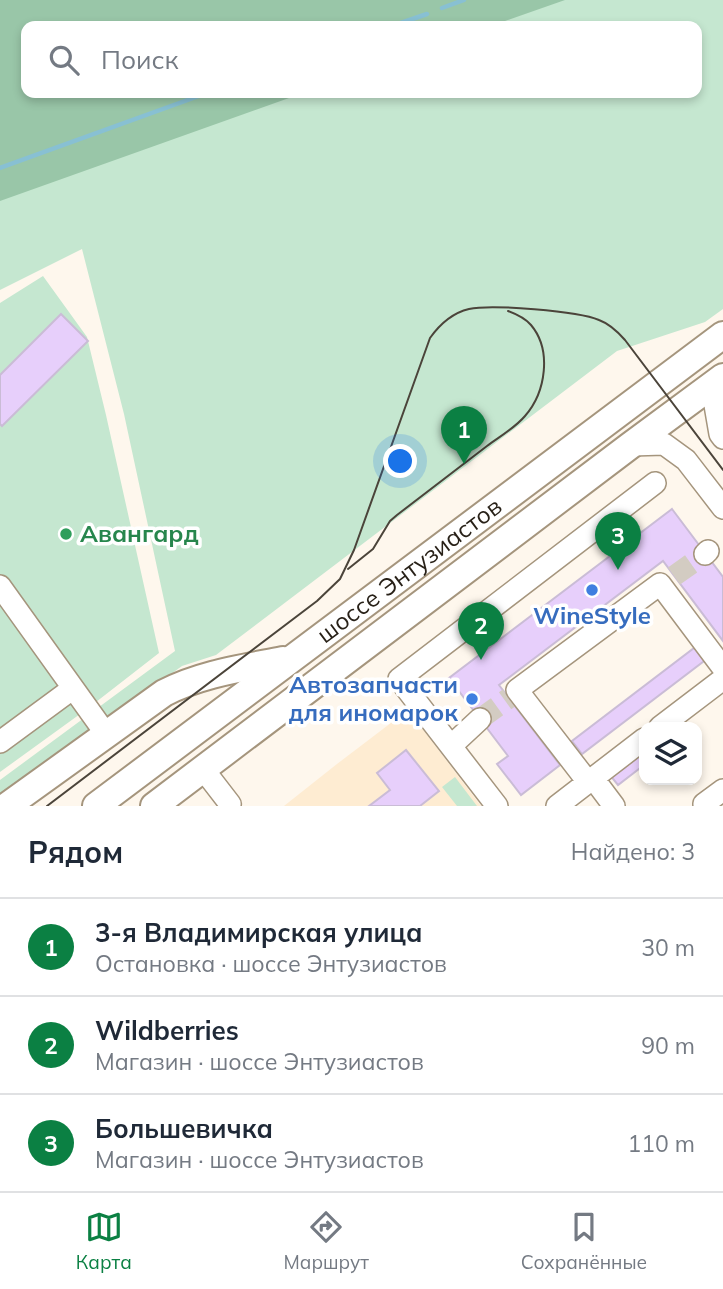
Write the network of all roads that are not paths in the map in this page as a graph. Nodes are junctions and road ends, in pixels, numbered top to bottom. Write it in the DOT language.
graph roads {
  1 [pos="723,335"];
  2 [pos="723,380"];
  3 [pos="723,438"];
  4 [pos="631,445"];
  5 [pos="655,483"];
  6 [pos="723,508"];
  7 [pos="0,586"];
  8 [pos="292,658"];
  9 [pos="723,668"];
  10 [pos="723,679"];
  11 [pos="72,689"];
  12 [pos="480,719"];
  13 [pos="667,722"];
  14 [pos="106,734"];
  15 [pos="0,742"];
  16 [pos="639,743"];
  17 [pos="451,746"];
  18 [pos="203,769"];
  19 [pos="591,780"];
  20 [pos="723,790"];
  21 [pos="704,804"];
  22 [pos="7,806"];
  23 [pos="96,806"];
  24 [pos="154,806"];
  25 [pos="229,806"];
  26 [pos="497,806"];
  27 [pos="557,806"];
  28 [pos="614,806"];
  1 -- 8 [label="main road, шоссе Энтузиастов"];
  2 -- 3 [label="street"];
  2 -- 4 [label="main road, шоссе Энтузиастов"];
  4 -- 6 [label="street"];
  4 -- 18 [label="main road, шоссе Энтузиастов"];
  5 -- 17 [label="street"];
  7 -- 11 [label="street"];
  8 -- 14 [label="main road"];
  8 -- 23 [label="main road, шоссе Энтузиастов"];
  9 -- 19 [label="street"];
  10 -- 13 [label="street"];
  11 -- 14 [label="street"];
  11 -- 15 [label="street"];
  12 -- 17 [label="street"];
  14 -- 22 [label="main road"];
  16 -- 19 [label="street"];
  17 -- 26 [label="street"];
  18 -- 24 [label="main road, шоссе Энтузиастов"];
  18 -- 25 [label="street"];
  19 -- 27 [label="street"];
  19 -- 28 [label="street"];
  20 -- 21 [label="street"];
}
